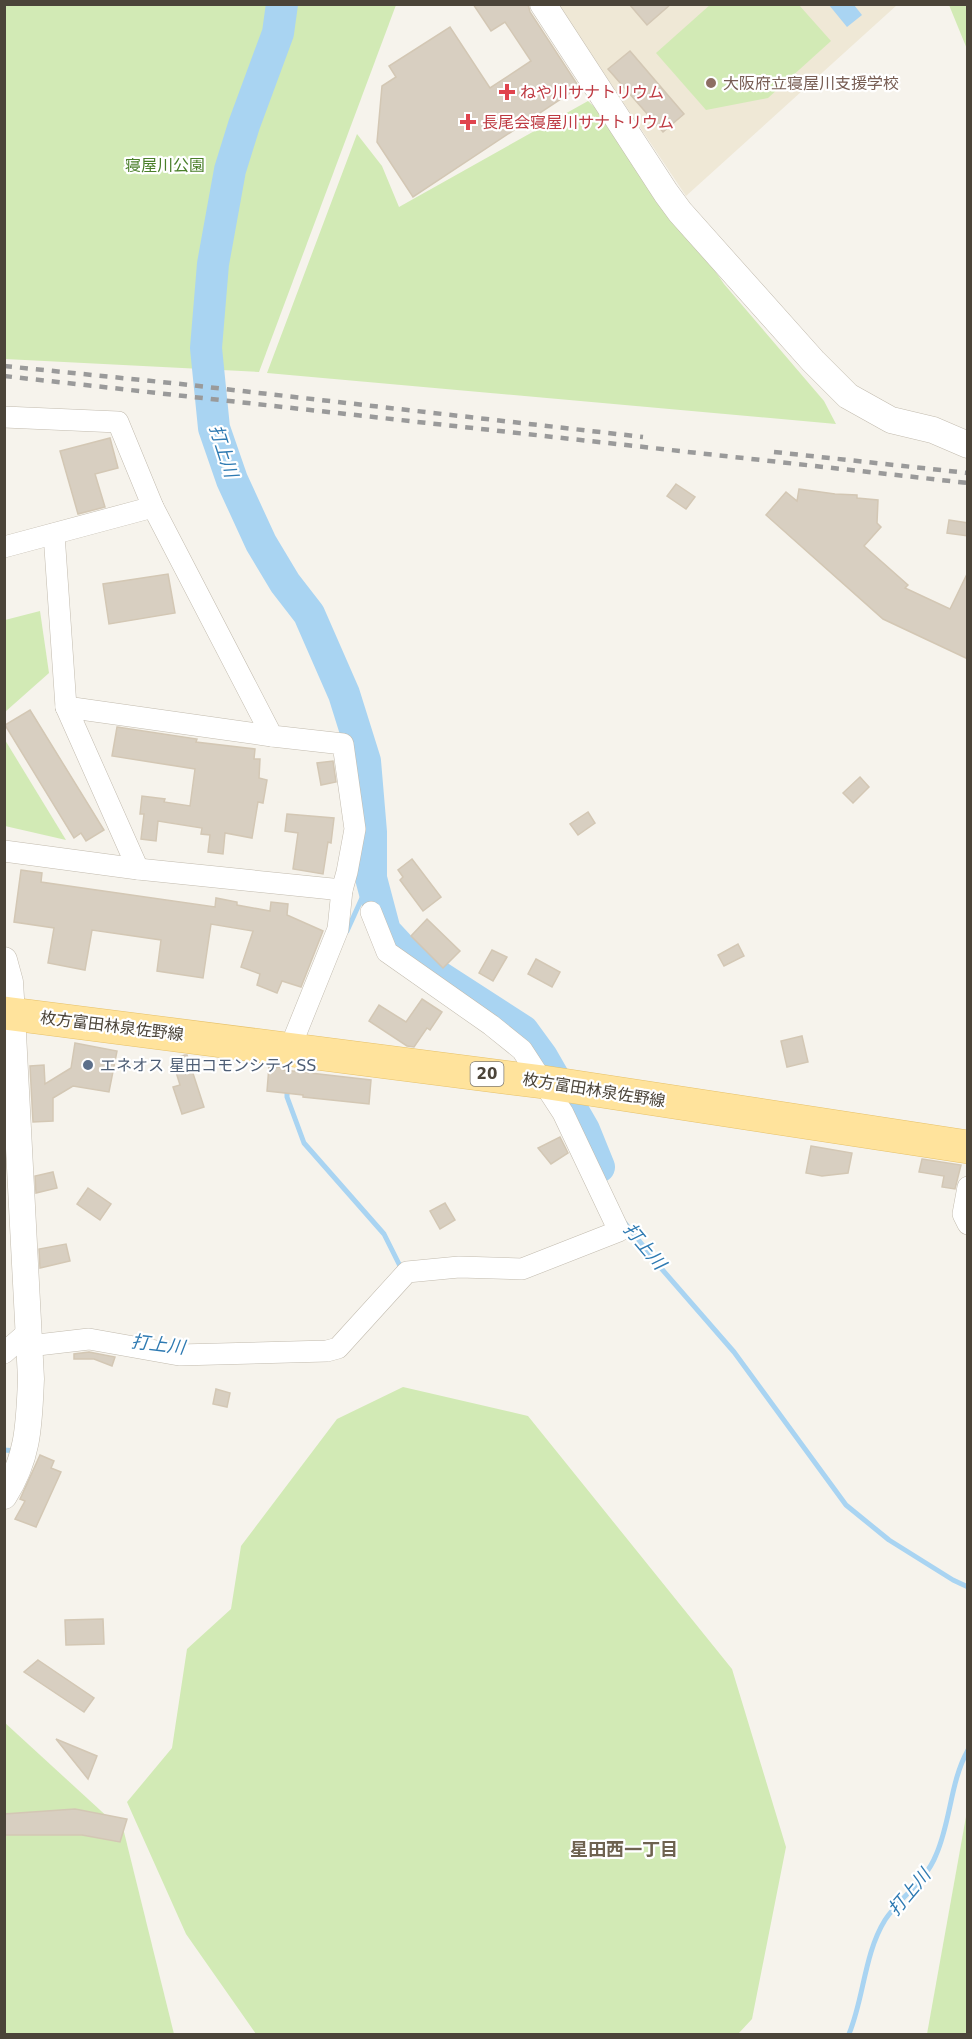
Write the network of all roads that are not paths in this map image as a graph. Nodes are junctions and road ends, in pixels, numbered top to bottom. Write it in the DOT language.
graph roads {
  1 [pos="543,4"];
  2 [pos="4,417"];
  3 [pos="968,445"];
  4 [pos="153,507"];
  5 [pos="54,534"];
  6 [pos="4,547"];
  7 [pos="66,707"];
  8 [pos="272,736"];
  9 [pos="4,851"];
  10 [pos="138,869"];
  11 [pos="342,890"];
  12 [pos="370,912"];
  13 [pos="4,960"];
  14 [pos="8,1013"];
  15 [pos="290,1048"];
  16 [pos="543,1082"];
  17 [pos="12,1127"];
  18 [pos="968,1147"];
  19 [pos="968,1187"];
  20 [pos="968,1224"];
  21 [pos="15,1344"];
  22 [pos="4,1496"];
  1 -- 3 [label="street"];
  2 -- 4 [label="street"];
  4 -- 5 [label="street"];
  4 -- 8 [label="street"];
  5 -- 6 [label="street"];
  5 -- 7 [label="street"];
  7 -- 8 [label="street"];
  7 -- 10 [label="street"];
  8 -- 11 [label="street"];
  9 -- 10 [label="street"];
  10 -- 11 [label="street"];
  11 -- 15 [label="street"];
  12 -- 16 [label="street"];
  13 -- 14 [label="street"];
  14 -- 15 [label="main road, 枚方富田林泉佐野線 / 20"];
  14 -- 17 [label="street"];
  15 -- 16 [label="main road, 枚方富田林泉佐野線 / 20"];
  16 -- 18 [label="main road, 枚方富田林泉佐野線 / 20"];
  16 -- 21 [label="street"];
  17 -- 21 [label="street"];
  19 -- 20 [label="street"];
  21 -- 22 [label="street"];
}
